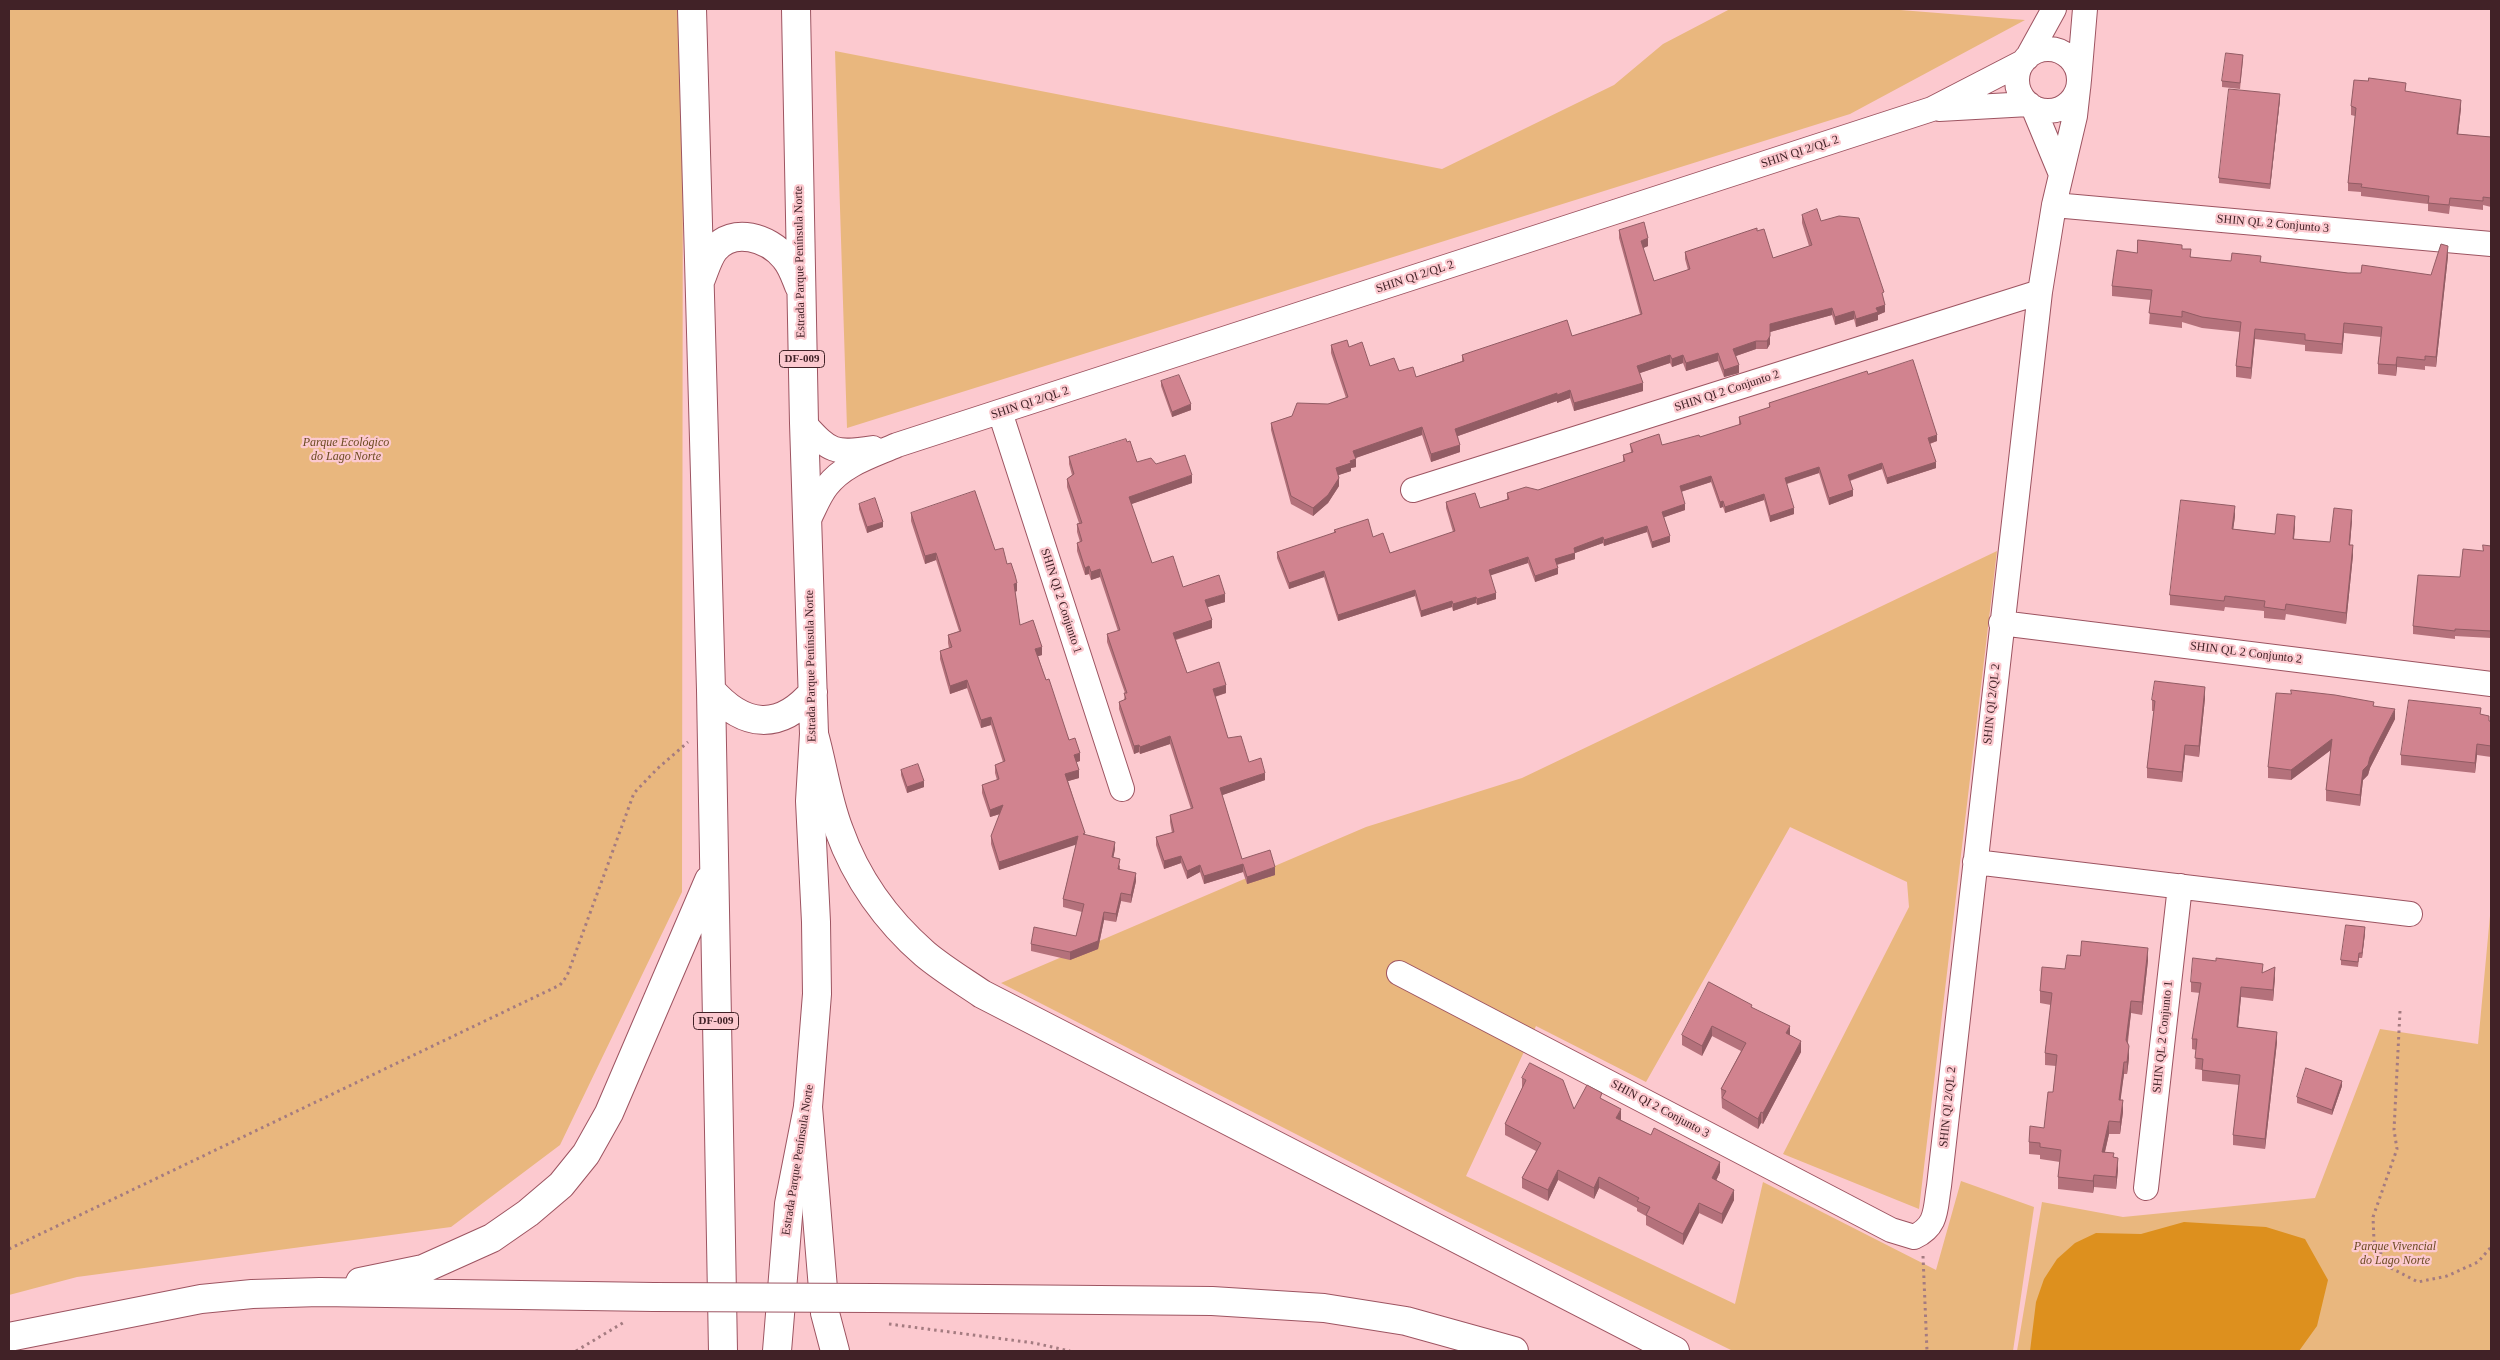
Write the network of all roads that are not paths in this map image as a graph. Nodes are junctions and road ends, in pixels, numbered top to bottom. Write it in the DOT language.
graph roads {
  1 [pos="692,9"];
  2 [pos="796,9"];
  3 [pos="2054,9"];
  4 [pos="2085,9"];
  5 [pos="2025,60"];
  6 [pos="2079,84"];
  7 [pos="2031,106"];
  8 [pos="1932,109"];
  9 [pos="2060,172"];
  10 [pos="2054,205"];
  11 [pos="2491,244"];
  12 [pos="700,283"];
  13 [pos="801,290"];
  14 [pos="2040,292"];
  15 [pos="1000,412"];
  16 [pos="804,423"];
  17 [pos="897,445"];
  18 [pos="1413,490"];
  19 [pos="808,522"];
  20 [pos="2001,623"];
  21 [pos="2491,684"];
  22 [pos="711,690"];
  23 [pos="813,692"];
  24 [pos="814,734"];
  25 [pos="1122,789"];
  26 [pos="1975,862"];
  27 [pos="713,871"];
  28 [pos="2180,886"];
  29 [pos="2410,914"];
  30 [pos="1400,973"];
  31 [pos="808,1106"];
  32 [pos="2146,1188"];
  33 [pos="1923,1233"];
  34 [pos="320,1292"];
  35 [pos="9,1337"];
  36 [pos="724,1351"];
  37 [pos="777,1351"];
  38 [pos="835,1351"];
  39 [pos="1514,1351"];
  40 [pos="1675,1351"];
  1 -- 12 [label="main road, DF-009"];
  2 -- 13 [label="main road, Estrada Parque Península Norte / DF-009"];
  3 -- 5 [label="street"];
  4 -- 6 [label="street, SHIN QI 2/QL 2"];
  5 -- 6 [label="street"];
  5 -- 7 [label="street"];
  5 -- 8 [label="street, SHIN QI 2/QL 2"];
  6 -- 7 [label="street"];
  6 -- 9 [label="street, SHIN QI 2/QL 2"];
  7 -- 8 [label="street, SHIN QI 2/QL 2"];
  7 -- 9 [label="street"];
  8 -- 15 [label="street, SHIN QI 2/QL 2"];
  9 -- 10 [label="street, SHIN QI 2/QL 2"];
  10 -- 11 [label="street, SHIN QL 2 Conjunto 3"];
  10 -- 14 [label="street, SHIN QI 2/QL 2"];
  12 -- 13 [label="main road"];
  12 -- 22 [label="main road, DF-009"];
  13 -- 16 [label="main road, Estrada Parque Península Norte / DF-009"];
  14 -- 18 [label="street, SHIN QI 2 Conjunto 2"];
  14 -- 20 [label="street, SHIN QI 2/QL 2"];
  15 -- 17 [label="street, SHIN QI 2/QL 2"];
  15 -- 25 [label="street, SHIN QI 2 Conjunto 1"];
  16 -- 17 [label="street, SHIN QI 2/QL 2"];
  16 -- 19 [label="main road, Estrada Parque Península Norte / DF-009"];
  17 -- 19 [label="street, SHIN QI 2/QL 2"];
  19 -- 23 [label="main road, Estrada Parque Península Norte / DF-009"];
  20 -- 21 [label="street, SHIN QL 2 Conjunto 2"];
  20 -- 26 [label="street, SHIN QI 2/QL 2"];
  22 -- 23 [label="main road"];
  22 -- 27 [label="main road, DF-009"];
  23 -- 24 [label="main road, Estrada Parque Península Norte / DF-009"];
  24 -- 31 [label="main road, Estrada Parque Península Norte / DF-009"];
  24 -- 40 [label="main road"];
  26 -- 28 [label="street"];
  26 -- 33 [label="street, SHIN QI 2/QL 2"];
  27 -- 34 [label="main road"];
  27 -- 36 [label="main road, DF-009"];
  28 -- 29 [label="street"];
  28 -- 32 [label="street, SHIN QL 2 Conjunto 1"];
  30 -- 33 [label="street, SHIN QI 2 Conjunto 3"];
  31 -- 37 [label="main road, Estrada Parque Península Norte / DF-009"];
  31 -- 38 [label="main road"];
  34 -- 35 [label="main road"];
  34 -- 39 [label="main road, bridge"];
}
